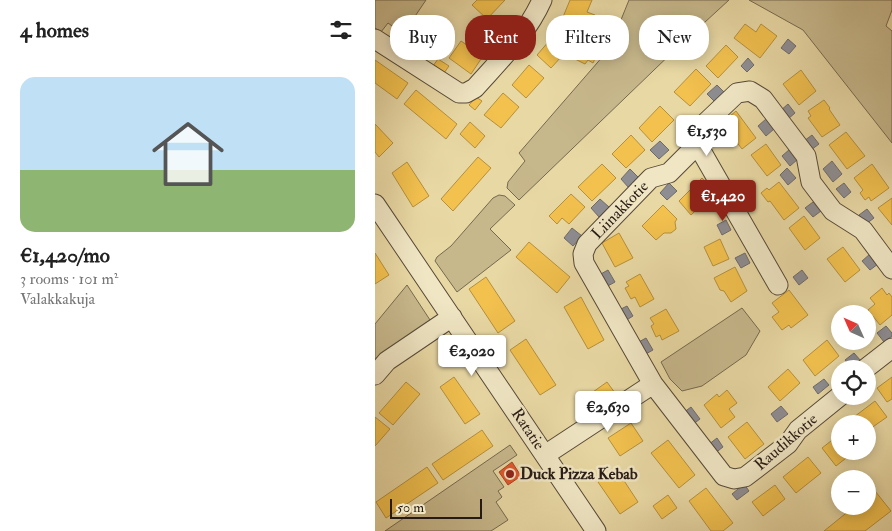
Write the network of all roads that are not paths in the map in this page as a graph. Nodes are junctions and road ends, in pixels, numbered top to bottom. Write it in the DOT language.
graph roads {
  1 [pos="542,0"];
  2 [pos="375,39"];
  3 [pos="696,142"];
  4 [pos="375,204"];
  5 [pos="892,268"];
  6 [pos="778,284"];
  7 [pos="452,317"];
  8 [pos="892,348"];
  9 [pos="876,360"];
  10 [pos="375,375"];
  11 [pos="653,384"];
  12 [pos="831,403"];
  13 [pos="545,455"];
  14 [pos="597,531"];
  1 -- 2 [label="street"];
  3 -- 5 [label="street, Liinakkotie"];
  3 -- 6 [label="street"];
  3 -- 11 [label="street, Liinakkotie"];
  4 -- 7 [label="street, Ratatie"];
  7 -- 10 [label="street"];
  7 -- 13 [label="street, Ratatie"];
  8 -- 9 [label="street"];
  11 -- 12 [label="street, Raudikkotie"];
  11 -- 13 [label="street"];
  13 -- 14 [label="street, Ratatie"];
}
